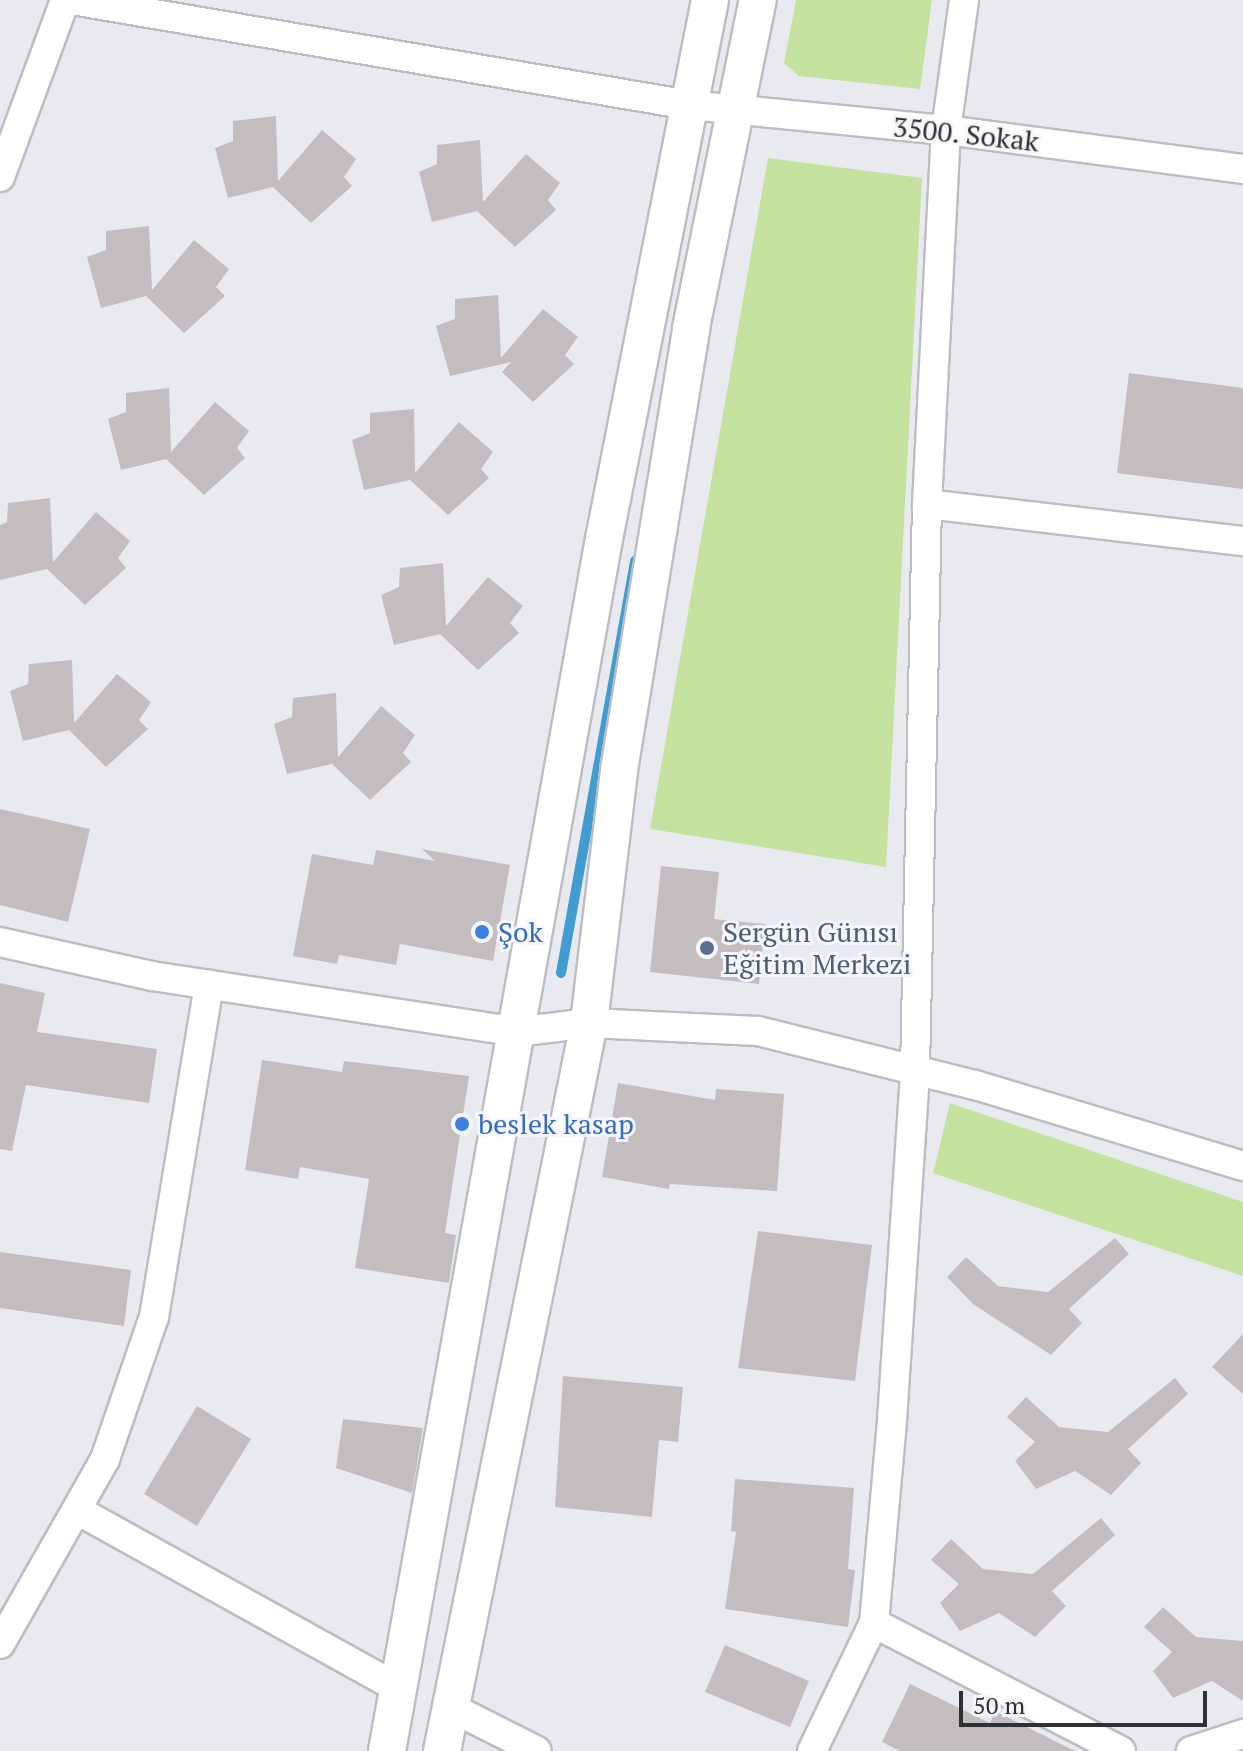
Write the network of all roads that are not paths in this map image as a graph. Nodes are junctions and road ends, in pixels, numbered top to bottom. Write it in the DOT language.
graph roads {
  1 [pos="65,0"];
  2 [pos="72,0"];
  3 [pos="710,0"];
  4 [pos="758,0"];
  5 [pos="964,0"];
  6 [pos="689,105"];
  7 [pos="735,110"];
  8 [pos="946,130"];
  9 [pos="1243,169"];
  10 [pos="0,177"];
  11 [pos="927,504"];
  12 [pos="1243,541"];
  13 [pos="0,942"];
  14 [pos="209,985"];
  15 [pos="589,1023"];
  16 [pos="516,1032"];
  17 [pos="915,1071"];
  18 [pos="1243,1166"];
  19 [pos="77,1510"];
  20 [pos="874,1623"];
  21 [pos="0,1644"];
  22 [pos="398,1688"];
  23 [pos="450,1707"];
  24 [pos="1243,1734"];
  25 [pos="387,1751"];
  26 [pos="442,1751"];
  27 [pos="537,1751"];
  28 [pos="812,1751"];
  29 [pos="1121,1751"];
  30 [pos="1191,1751"];
  1 -- 10 [label="street"];
  2 -- 6 [label="street, 3500. Sokak"];
  3 -- 6 [label="street"];
  4 -- 7 [label="street"];
  5 -- 8 [label="street"];
  6 -- 7 [label="street, 3500. Sokak"];
  6 -- 16 [label="street"];
  7 -- 8 [label="street, 3500. Sokak"];
  7 -- 15 [label="street"];
  8 -- 9 [label="street, 3500. Sokak"];
  8 -- 11 [label="street"];
  11 -- 12 [label="street"];
  11 -- 17 [label="street"];
  13 -- 14 [label="street"];
  14 -- 16 [label="street"];
  14 -- 19 [label="street"];
  15 -- 16 [label="street"];
  15 -- 17 [label="street"];
  15 -- 23 [label="street"];
  16 -- 22 [label="street"];
  17 -- 18 [label="street"];
  17 -- 20 [label="street"];
  19 -- 21 [label="street"];
  19 -- 22 [label="street"];
  20 -- 28 [label="street"];
  20 -- 29 [label="street"];
  22 -- 25 [label="street"];
  23 -- 26 [label="street"];
  23 -- 27 [label="street"];
  24 -- 30 [label="street"];
}
